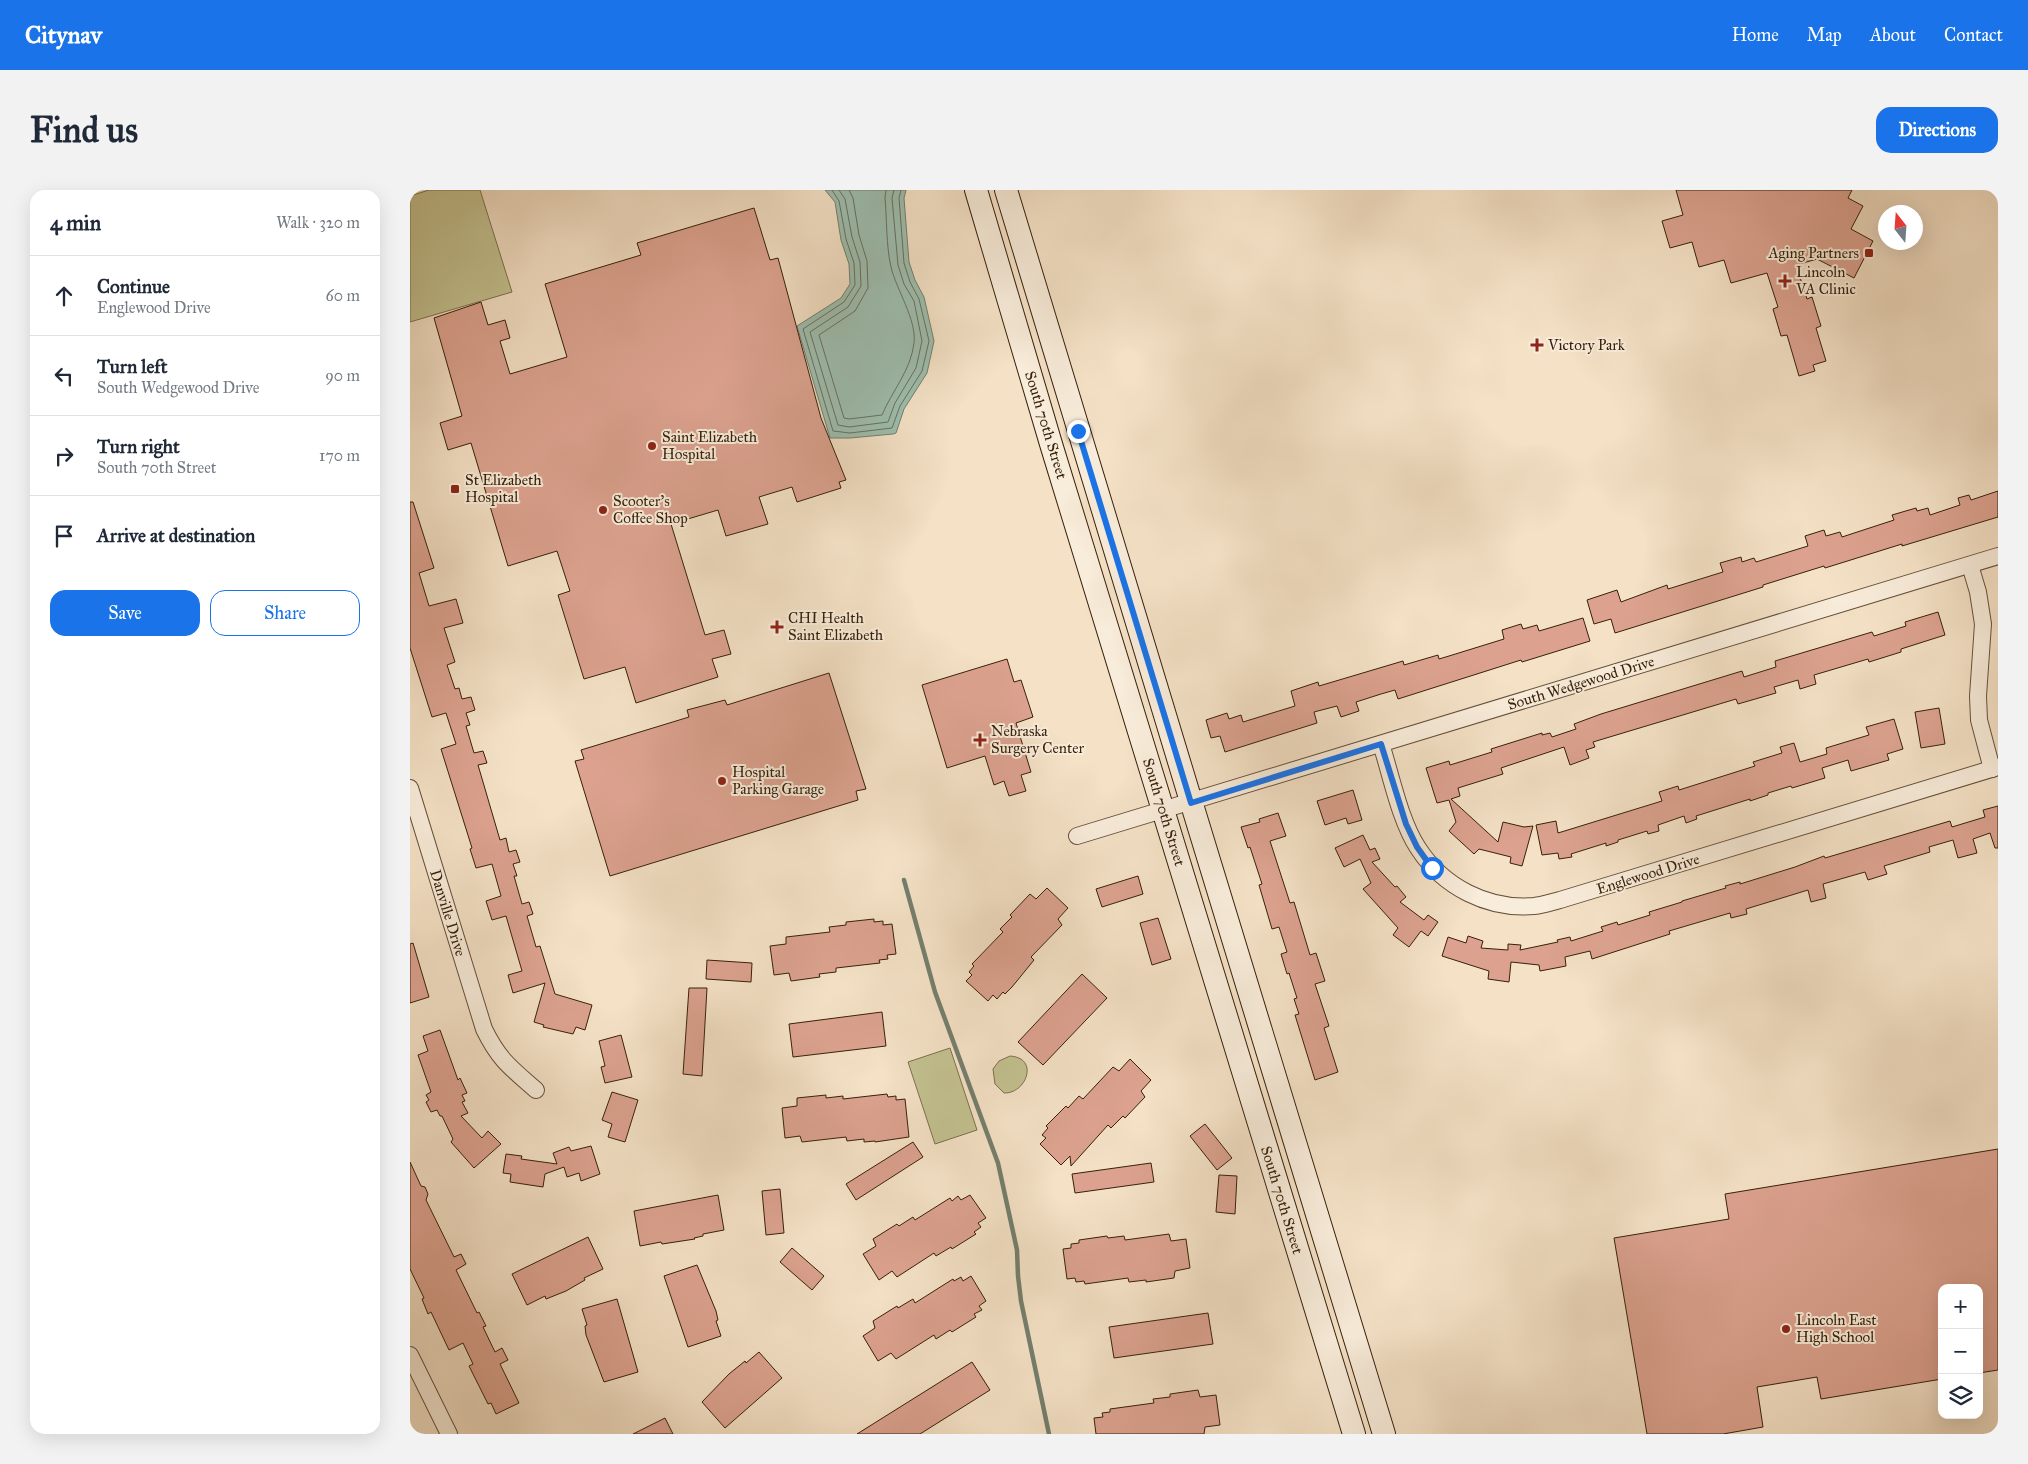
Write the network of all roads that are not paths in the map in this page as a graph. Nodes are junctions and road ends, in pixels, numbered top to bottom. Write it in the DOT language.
graph roads {
  1 [pos="976,190"];
  2 [pos="1006,190"];
  3 [pos="1998,556"];
  4 [pos="1970,565"];
  5 [pos="1381,744"];
  6 [pos="1995,768"];
  7 [pos="410,788"];
  8 [pos="1191,803"];
  9 [pos="1164,811"];
  10 [pos="416,827"];
  11 [pos="1077,836"];
  12 [pos="536,1090"];
  13 [pos="411,1357"];
  14 [pos="449,1434"];
  15 [pos="1354,1434"];
  16 [pos="1384,1434"];
  1 -- 9 [label="main road, South 70th Street"];
  2 -- 8 [label="main road, South 70th Street"];
  3 -- 4 [label="street, South Wedgewood Drive"];
  4 -- 5 [label="street, South Wedgewood Drive"];
  4 -- 6 [label="street"];
  5 -- 6 [label="street, Englewood Drive"];
  5 -- 8 [label="street, South Wedgewood Drive"];
  7 -- 10 [label="street, Danville Drive"];
  8 -- 9 [label="street, South Wedgewood Drive"];
  8 -- 16 [label="main road, South 70th Street"];
  9 -- 11 [label="street, South Wedgewood Drive"];
  9 -- 15 [label="main road, South 70th Street"];
  10 -- 12 [label="street, Danville Drive"];
  13 -- 14 [label="street"];
}
